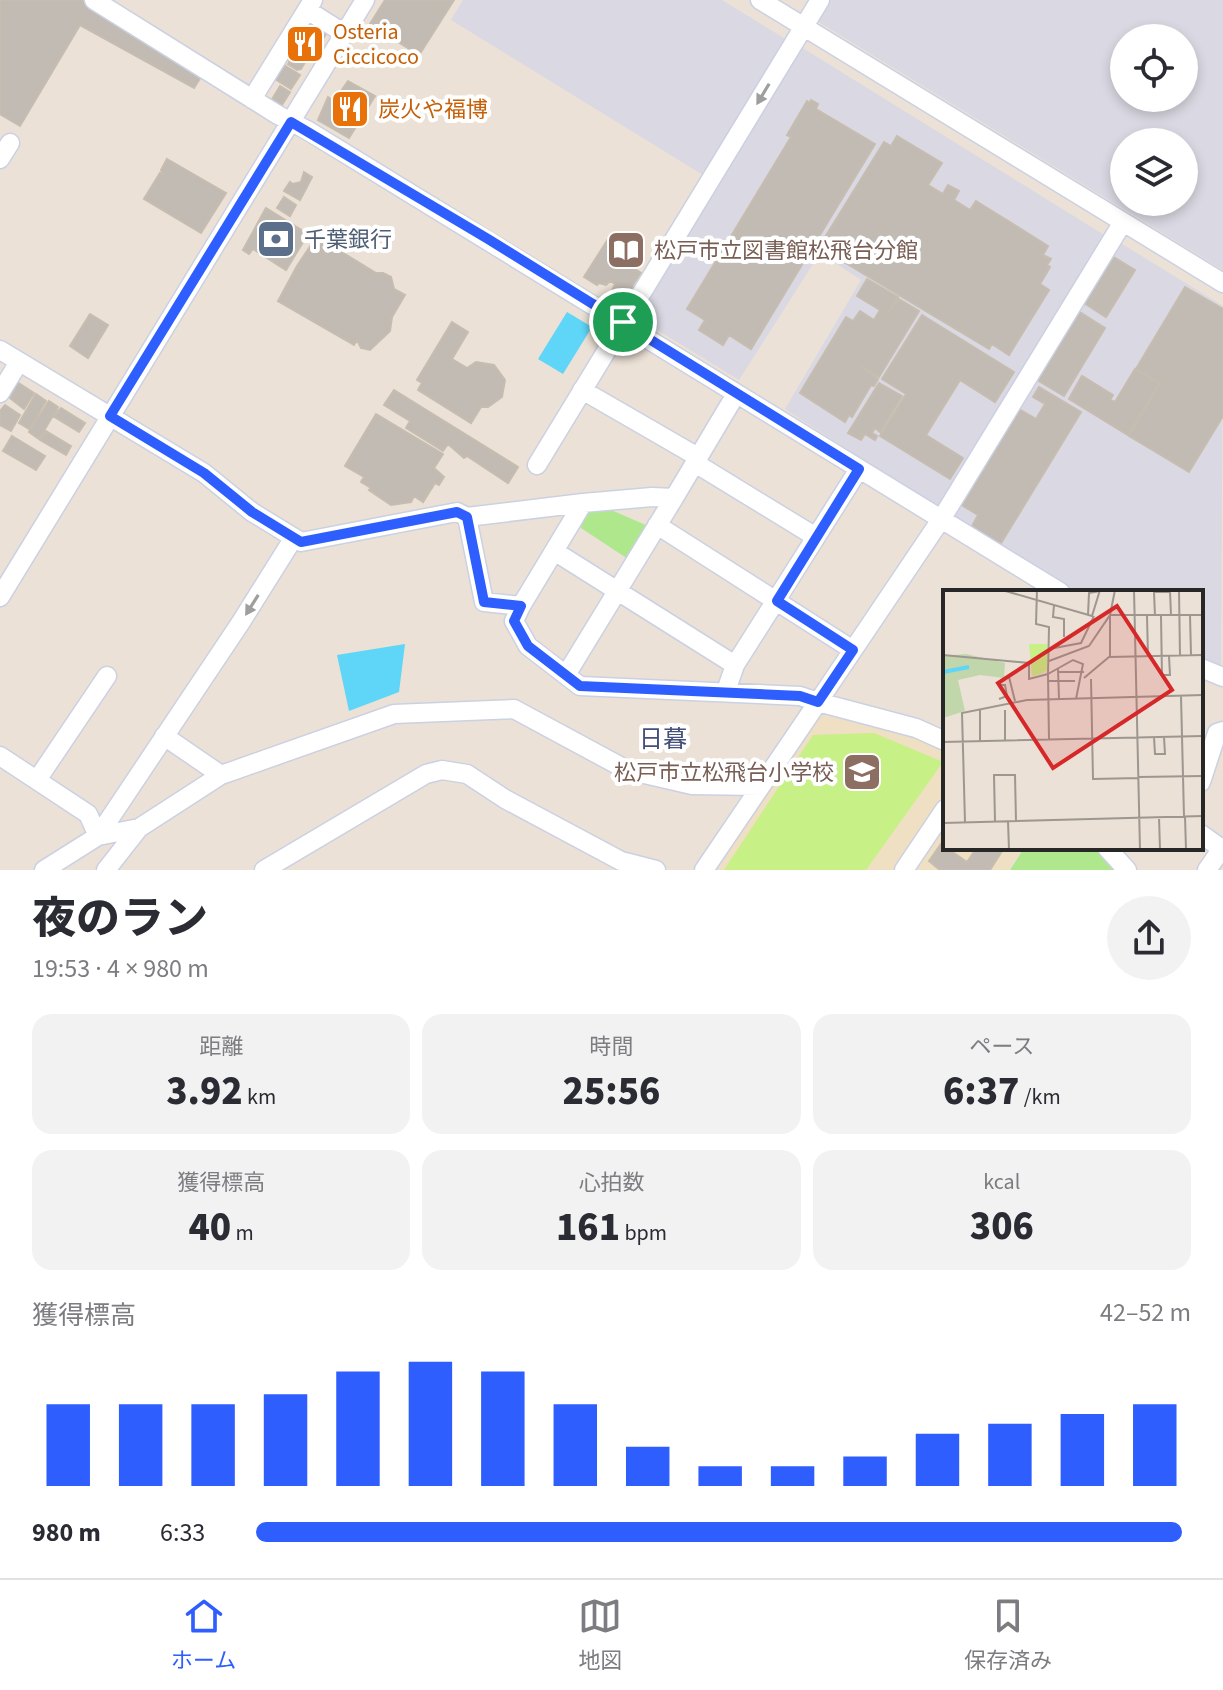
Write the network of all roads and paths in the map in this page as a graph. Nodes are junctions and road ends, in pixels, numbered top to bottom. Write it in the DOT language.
graph roads {
  1 [pos="94,0"];
  2 [pos="365,0"];
  3 [pos="760,0"];
  4 [pos="820,0"];
  5 [pos="310,5"];
  6 [pos="804,27"];
  7 [pos="345,34"];
  8 [pos="252,99"];
  9 [pos="291,122"];
  10 [pos="1123,222"];
  11 [pos="1223,283"];
  12 [pos="623,322"];
  13 [pos="0,350"];
  14 [pos="19,362"];
  15 [pos="582,390"];
  16 [pos="0,393"];
  17 [pos="736,394"];
  18 [pos="110,416"];
  19 [pos="696,460"];
  20 [pos="537,465"];
  21 [pos="859,469"];
  22 [pos="674,498"];
  23 [pos="583,503"];
  24 [pos="467,517"];
  25 [pos="942,518"];
  26 [pos="657,525"];
  27 [pos="816,537"];
  28 [pos="293,539"];
  29 [pos="554,551"];
  30 [pos="617,590"];
  31 [pos="1057,590"];
  32 [pos="0,597"];
  33 [pos="777,601"];
  34 [pos="521,606"];
  35 [pos="853,650"];
  36 [pos="735,665"];
  37 [pos="1203,669"];
  38 [pos="566,675"];
  39 [pos="107,676"];
  40 [pos="1223,677"];
  41 [pos="726,691"];
  42 [pos="818,702"];
  43 [pos="1223,731"];
  44 [pos="164,736"];
  45 [pos="943,740"];
  46 [pos="0,756"];
  47 [pos="221,775"];
  48 [pos="1203,776"];
  49 [pos="37,780"];
  50 [pos="761,786"];
  51 [pos="943,812"];
  52 [pos="139,828"];
  53 [pos="1203,835"];
  54 [pos="98,836"];
  55 [pos="1222,848"];
  56 [pos="49,869"];
  57 [pos="106,870"];
  58 [pos="264,870"];
  59 [pos="656,870"];
  60 [pos="704,870"];
  61 [pos="904,870"];
  62 [pos="1207,870"];
  1 -- 8 [label="street"];
  2 -- 7 [label="street"];
  3 -- 6 [label="street"];
  4 -- 6 [label="street"];
  5 -- 7 [label="street"];
  5 -- 8 [label="street"];
  6 -- 10 [label="street"];
  6 -- 12 [label="street, one-way"];
  7 -- 9 [label="street"];
  8 -- 9 [label="street"];
  9 -- 12 [label="street"];
  9 -- 18 [label="street"];
  10 -- 11 [label="street"];
  10 -- 25 [label="street"];
  12 -- 15 [label="street"];
  12 -- 17 [label="street"];
  13 -- 14 [label="street"];
  14 -- 16 [label="street"];
  14 -- 18 [label="street"];
  15 -- 19 [label="street"];
  15 -- 20 [label="street"];
  17 -- 19 [label="street"];
  17 -- 21 [label="street"];
  18 -- 28 [label="street"];
  18 -- 32 [label="street"];
  19 -- 22 [label="street"];
  19 -- 27 [label="street"];
  21 -- 25 [label="street"];
  21 -- 27 [label="street"];
  22 -- 23 [label="street"];
  22 -- 26 [label="street"];
  23 -- 24 [label="street"];
  23 -- 29 [label="street"];
  24 -- 28 [label="street"];
  24 -- 34 [label="street"];
  25 -- 31 [label="street"];
  25 -- 35 [label="street"];
  26 -- 30 [label="street"];
  26 -- 33 [label="street"];
  27 -- 33 [label="street"];
  28 -- 44 [label="street, one-way"];
  29 -- 30 [label="street"];
  29 -- 34 [label="street"];
  30 -- 36 [label="street"];
  30 -- 38 [label="street"];
  33 -- 35 [label="street"];
  33 -- 36 [label="street"];
  34 -- 38 [label="street"];
  35 -- 42 [label="street"];
  36 -- 41 [label="street"];
  37 -- 40 [label="street"];
  38 -- 41 [label="street"];
  39 -- 49 [label="street"];
  41 -- 42 [label="street"];
  42 -- 45 [label="street"];
  42 -- 50 [label="street"];
  43 -- 48 [label="street"];
  44 -- 47 [label="street"];
  44 -- 54 [label="street"];
  46 -- 49 [label="street"];
  47 -- 50 [label="street"];
  47 -- 52 [label="street"];
  49 -- 54 [label="street"];
  50 -- 60 [label="street"];
  51 -- 61 [label="street"];
  52 -- 54 [label="street"];
  52 -- 57 [label="street"];
  53 -- 55 [label="street"];
  54 -- 56 [label="street"];
  55 -- 62 [label="street"];
  58 -- 59 [label="street"];
}
